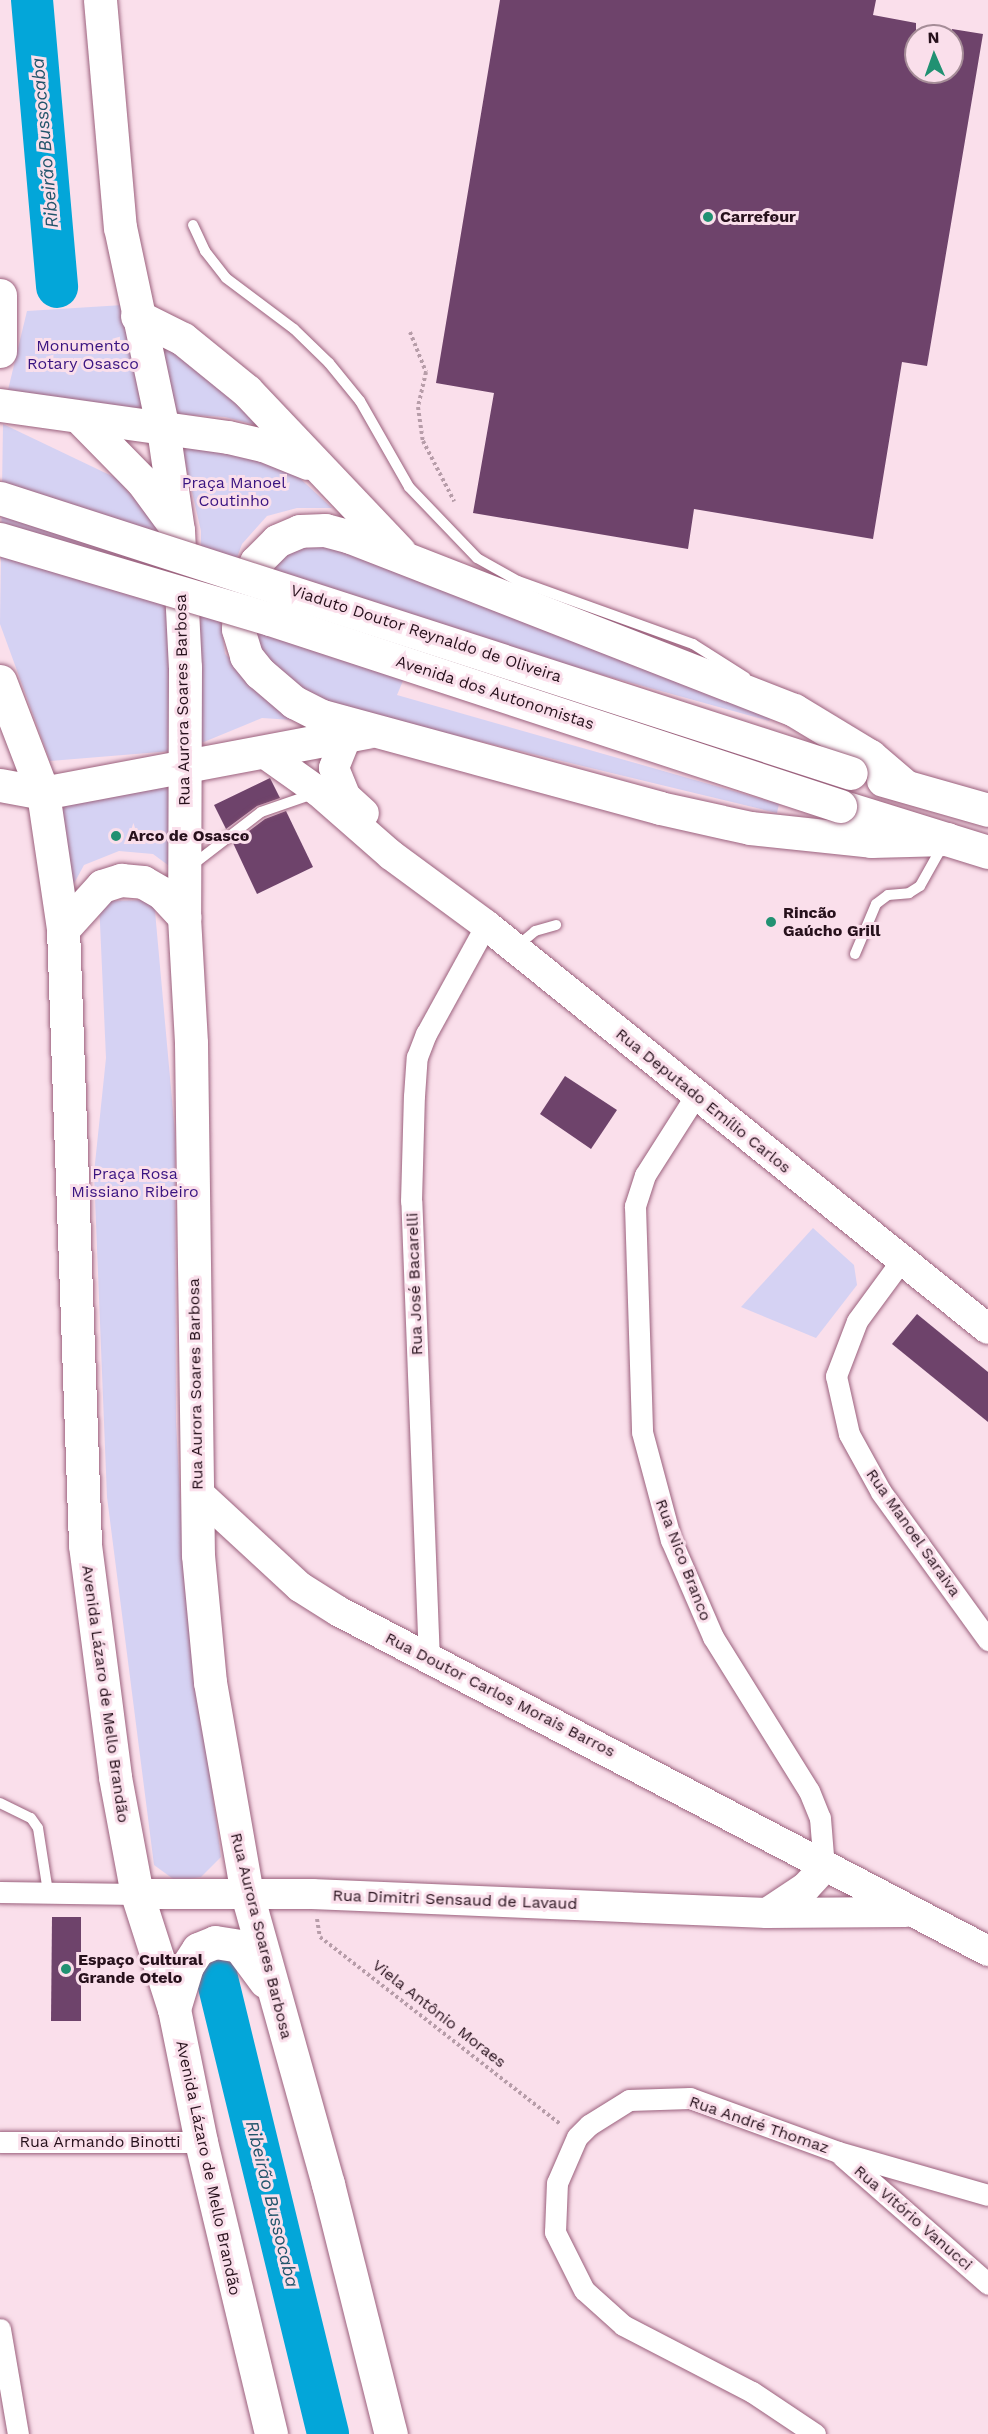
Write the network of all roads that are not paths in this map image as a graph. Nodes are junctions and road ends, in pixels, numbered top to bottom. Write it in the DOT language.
graph roads {
  1 [pos="100,0"];
  2 [pos="193,225"];
  3 [pos="0,296"];
  4 [pos="137,316"];
  5 [pos="1,342"];
  6 [pos="0,405"];
  7 [pos="79,417"];
  8 [pos="163,429"];
  9 [pos="320,470"];
  10 [pos="0,498"];
  11 [pos="178,530"];
  12 [pos="0,539"];
  13 [pos="408,562"];
  14 [pos="0,681"];
  15 [pos="772,700"];
  16 [pos="359,734"];
  17 [pos="264,753"];
  18 [pos="186,767"];
  19 [pos="0,785"];
  20 [pos="904,785"];
  21 [pos="319,792"];
  22 [pos="43,793"];
  23 [pos="988,810"];
  24 [pos="947,839"];
  25 [pos="988,852"];
  26 [pos="185,871"];
  27 [pos="418,873"];
  28 [pos="184,917"];
  29 [pos="486,925"];
  30 [pos="556,925"];
  31 [pos="63,929"];
  32 [pos="515,948"];
  33 [pos="855,954"];
  34 [pos="696,1095"];
  35 [pos="901,1261"];
  36 [pos="988,1329"];
  37 [pos="197,1492"];
  38 [pos="988,1640"];
  39 [pos="429,1661"];
  40 [pos="0,1803"];
  41 [pos="824,1868"];
  42 [pos="0,1892"];
  43 [pos="48,1892"];
  44 [pos="137,1894"];
  45 [pos="247,1894"];
  46 [pos="911,1912"];
  47 [pos="767,1913"];
  48 [pos="988,1951"];
  49 [pos="272,1989"];
  50 [pos="174,2009"];
  51 [pos="0,2142"];
  52 [pos="201,2142"];
  53 [pos="838,2152"];
  54 [pos="988,2195"];
  55 [pos="988,2284"];
  56 [pos="0,2329"];
  57 [pos="18,2434"];
  58 [pos="271,2434"];
  59 [pos="391,2434"];
  60 [pos="815,2434"];
  1 -- 4 [label="main road, Rua Aurora Soares Barbosa"];
  2 -- 15 [label="lane"];
  3 -- 5 [label="main road"];
  4 -- 8 [label="main road, Rua Aurora Soares Barbosa"];
  4 -- 9 [label="main road"];
  6 -- 7 [label="main road"];
  7 -- 8 [label="main road"];
  7 -- 11 [label="main road"];
  8 -- 9 [label="main road"];
  8 -- 11 [label="main road, Rua Aurora Soares Barbosa"];
  9 -- 13 [label="main road"];
  10 -- 20 [label="main road, Viaduto Doutor Reynaldo de Oliveira, bridge"];
  11 -- 18 [label="main road, Rua Aurora Soares Barbosa"];
  12 -- 24 [label="main road, Avenida dos Autonomistas, bridge"];
  13 -- 15 [label="main road"];
  13 -- 16 [label="main road"];
  14 -- 22 [label="main road, Avenida Lázaro de Mello Brandão"];
  15 -- 20 [label="main road"];
  16 -- 17 [label="main road"];
  16 -- 24 [label="main road"];
  16 -- 27 [label="street, Rua Deputado Emílio Carlos"];
  17 -- 18 [label="main road"];
  17 -- 21 [label="street, Rua Deputado Emílio Carlos"];
  18 -- 22 [label="main road"];
  18 -- 26 [label="main road, Rua Aurora Soares Barbosa"];
  19 -- 22 [label="main road"];
  20 -- 23 [label="main road"];
  21 -- 26 [label="lane"];
  21 -- 27 [label="street, Rua Deputado Emílio Carlos"];
  22 -- 31 [label="main road, Avenida Lázaro de Mello Brandão"];
  24 -- 25 [label="main road, Avenida dos Autonomistas"];
  24 -- 33 [label="lane"];
  26 -- 28 [label="main road, Rua Aurora Soares Barbosa"];
  27 -- 29 [label="street, Rua Deputado Emílio Carlos"];
  28 -- 31 [label="main road"];
  28 -- 37 [label="main road, Rua Aurora Soares Barbosa"];
  29 -- 32 [label="street, Rua Deputado Emílio Carlos"];
  29 -- 39 [label="street, Rua José Bacarelli"];
  30 -- 32 [label="lane"];
  31 -- 44 [label="main road, Avenida Lázaro de Mello Brandão"];
  32 -- 34 [label="street, Rua Deputado Emílio Carlos"];
  34 -- 35 [label="street, Rua Deputado Emílio Carlos"];
  34 -- 41 [label="street, Rua Nico Branco"];
  35 -- 36 [label="street, Rua Deputado Emílio Carlos"];
  35 -- 38 [label="street, Rua Manoel Saraiva"];
  37 -- 39 [label="street, Rua Doutor Carlos Morais Barros"];
  37 -- 45 [label="main road, Rua Aurora Soares Barbosa"];
  39 -- 41 [label="street, Rua Doutor Carlos Morais Barros"];
  40 -- 43 [label="lane"];
  41 -- 46 [label="street, Rua Doutor Carlos Morais Barros"];
  41 -- 47 [label="street"];
  42 -- 43 [label="street, Rua Dimitri Sensaud de Lavaud"];
  43 -- 44 [label="street, Rua Dimitri Sensaud de Lavaud"];
  44 -- 45 [label="street, Rua Dimitri Sensaud de Lavaud"];
  44 -- 50 [label="main road, Avenida Lázaro de Mello Brandão"];
  45 -- 47 [label="street, Rua Dimitri Sensaud de Lavaud"];
  45 -- 49 [label="main road, Rua Aurora Soares Barbosa"];
  46 -- 47 [label="street, Rua Dimitri Sensaud de Lavaud"];
  46 -- 48 [label="street, Rua Doutor Carlos Morais Barros"];
  49 -- 50 [label="main road"];
  49 -- 59 [label="main road, Rua Aurora Soares Barbosa"];
  50 -- 52 [label="main road, Avenida Lázaro de Mello Brandão"];
  51 -- 52 [label="street, Rua Armando Binotti"];
  52 -- 58 [label="main road, Avenida Lázaro de Mello Brandão"];
  53 -- 54 [label="street, Rua André Thomaz"];
  53 -- 55 [label="street, Rua Vitório Vanucci"];
  53 -- 60 [label="street, Rua André Thomaz"];
  56 -- 57 [label="street"];
}
